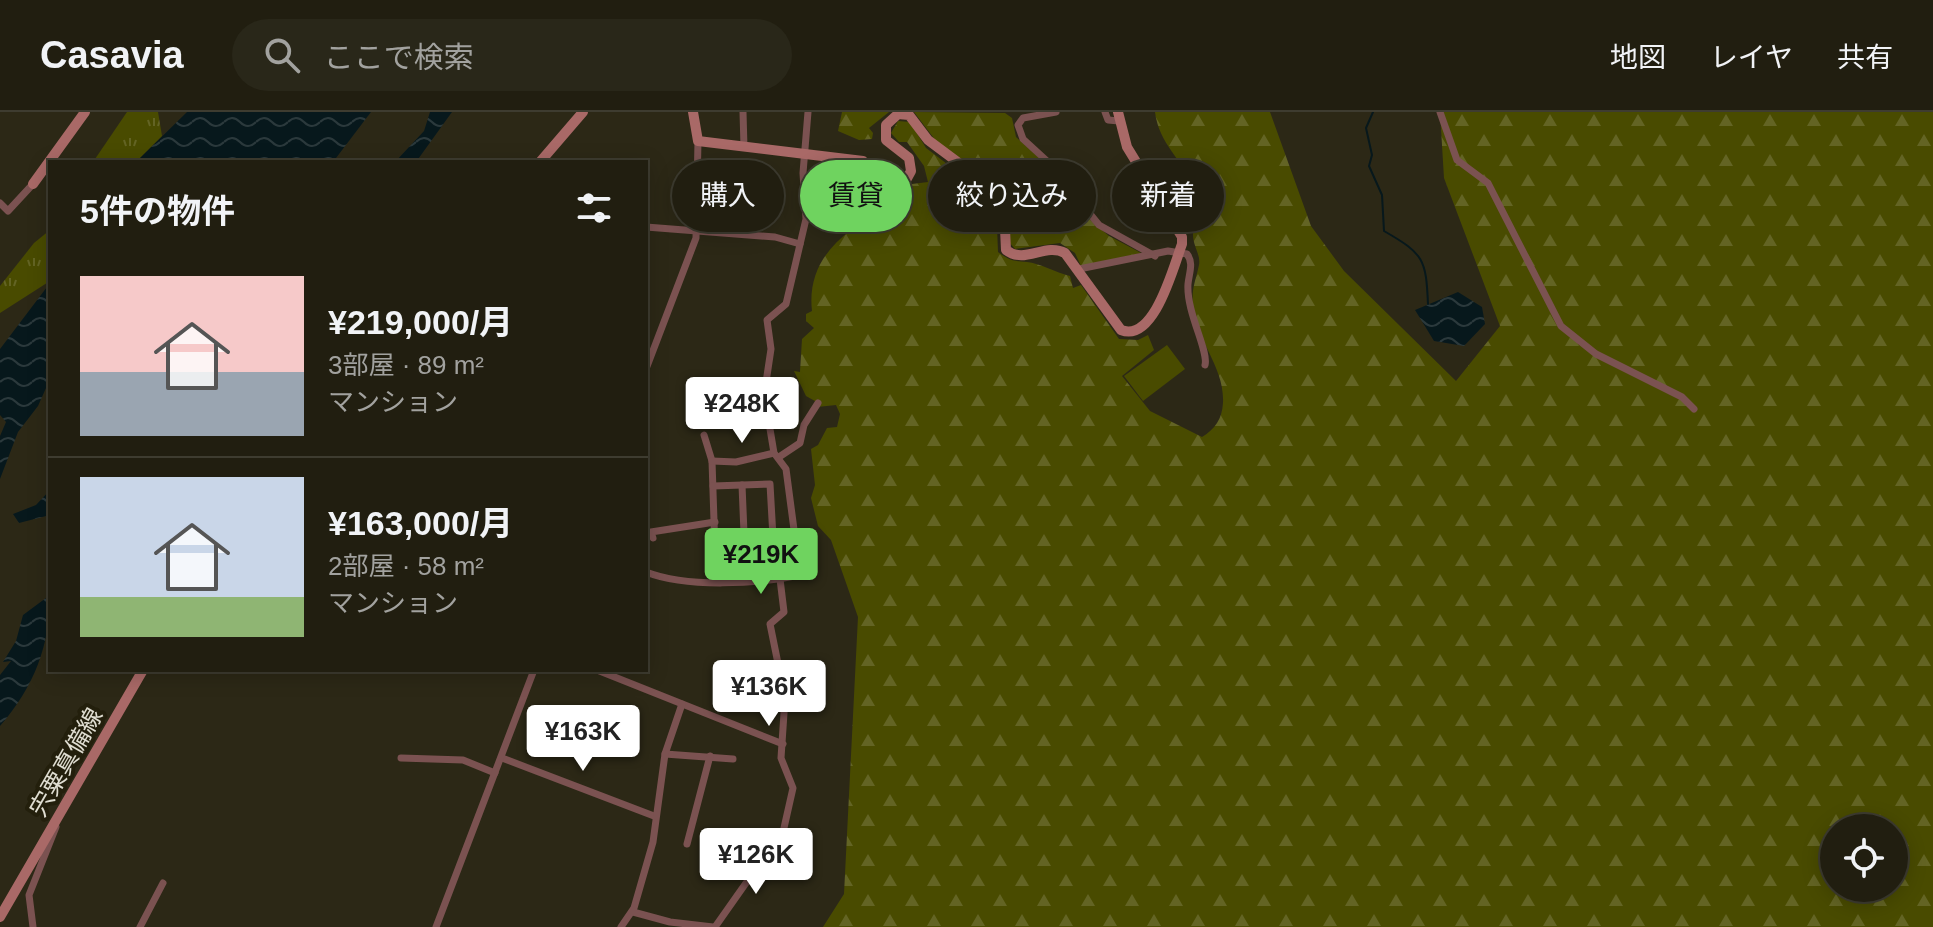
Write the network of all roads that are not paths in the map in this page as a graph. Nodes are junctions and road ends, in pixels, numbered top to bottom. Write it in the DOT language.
graph roads {
  1 [pos="85,112"];
  2 [pos="583,112"];
  3 [pos="693,112"];
  4 [pos="743,112"];
  5 [pos="808,112"];
  6 [pos="1056,112"];
  7 [pos="1105,112"];
  8 [pos="1440,112"];
  9 [pos="1119,117"];
  10 [pos="698,141"];
  11 [pos="744,147"];
  12 [pos="804,153"];
  13 [pos="50,160"];
  14 [pos="542,160"];
  15 [pos="695,160"];
  16 [pos="48,163"];
  17 [pos="33,184"];
  18 [pos="0,203"];
  19 [pos="648,227"];
  20 [pos="672,229"];
  21 [pos="696,232"];
  22 [pos="719,232"];
  23 [pos="800,244"];
  24 [pos="1180,251"];
  25 [pos="1155,256"];
  26 [pos="1079,269"];
  27 [pos="648,364"];
  28 [pos="1205,365"];
  29 [pos="818,403"];
  30 [pos="1694,409"];
  31 [pos="704,435"];
  32 [pos="777,455"];
  33 [pos="712,461"];
  34 [pos="742,485"];
  35 [pos="713,486"];
  36 [pos="715,522"];
  37 [pos="653,538"];
  38 [pos="745,557"];
  39 [pos="716,558"];
  40 [pos="648,573"];
  41 [pos="780,579"];
  42 [pos="716,581"];
  43 [pos="142,672"];
  44 [pos="533,672"];
  45 [pos="602,672"];
  46 [pos="682,704"];
  47 [pos="783,744"];
  48 [pos="665,754"];
  49 [pos="710,756"];
  50 [pos="401,758"];
  51 [pos="502,758"];
  52 [pos="733,759"];
  53 [pos="495,773"];
  54 [pos="59,814"];
  55 [pos="654,816"];
  56 [pos="687,844"];
  57 [pos="779,850"];
  58 [pos="788,872"];
  59 [pos="163,883"];
  60 [pos="633,912"];
  61 [pos="0,917"];
  62 [pos="33,927"];
  63 [pos="140,927"];
  64 [pos="436,927"];
  65 [pos="621,927"];
  66 [pos="714,927"];
  1 -- 13 [label="street"];
  2 -- 14 [label="street"];
  3 -- 10 [label="street"];
  4 -- 11 [label="street"];
  5 -- 12 [label="street"];
  6 -- 25 [label="street"];
  7 -- 9 [label="street"];
  8 -- 30 [label="street"];
  9 -- 24 [label="street"];
  10 -- 11 [label="street"];
  10 -- 15 [label="street"];
  11 -- 12 [label="street"];
  12 -- 23 [label="street"];
  12 -- 26 [label="street"];
  16 -- 17 [label="street"];
  17 -- 18 [label="street"];
  19 -- 20 [label="street"];
  21 -- 27 [label="street"];
  22 -- 23 [label="street"];
  23 -- 32 [label="street"];
  24 -- 25 [label="street"];
  24 -- 26 [label="street"];
  24 -- 28 [label="street"];
  25 -- 26 [label="street"];
  29 -- 32 [label="street"];
  31 -- 33 [label="street"];
  32 -- 33 [label="street"];
  32 -- 41 [label="street"];
  33 -- 35 [label="street"];
  34 -- 35 [label="street"];
  34 -- 38 [label="street"];
  34 -- 38 [label="street"];
  35 -- 36 [label="street"];
  36 -- 37 [label="street"];
  36 -- 39 [label="street"];
  38 -- 39 [label="street"];
  39 -- 42 [label="street"];
  40 -- 42 [label="street"];
  41 -- 42 [label="street"];
  41 -- 47 [label="street"];
  43 -- 54 [label="street, 宍粟真備線"];
  44 -- 51 [label="street"];
  45 -- 46 [label="street"];
  46 -- 47 [label="street"];
  46 -- 48 [label="street"];
  47 -- 57 [label="street"];
  48 -- 49 [label="street"];
  48 -- 55 [label="street"];
  49 -- 52 [label="street"];
  49 -- 56 [label="street"];
  50 -- 53 [label="street"];
  51 -- 53 [label="street"];
  51 -- 55 [label="street"];
  53 -- 64 [label="street"];
  54 -- 61 [label="street, 宍粟真備線"];
  54 -- 62 [label="street"];
  55 -- 60 [label="street"];
  57 -- 58 [label="street"];
  57 -- 66 [label="street"];
  59 -- 63 [label="street"];
  60 -- 65 [label="street"];
  60 -- 66 [label="street"];
}
